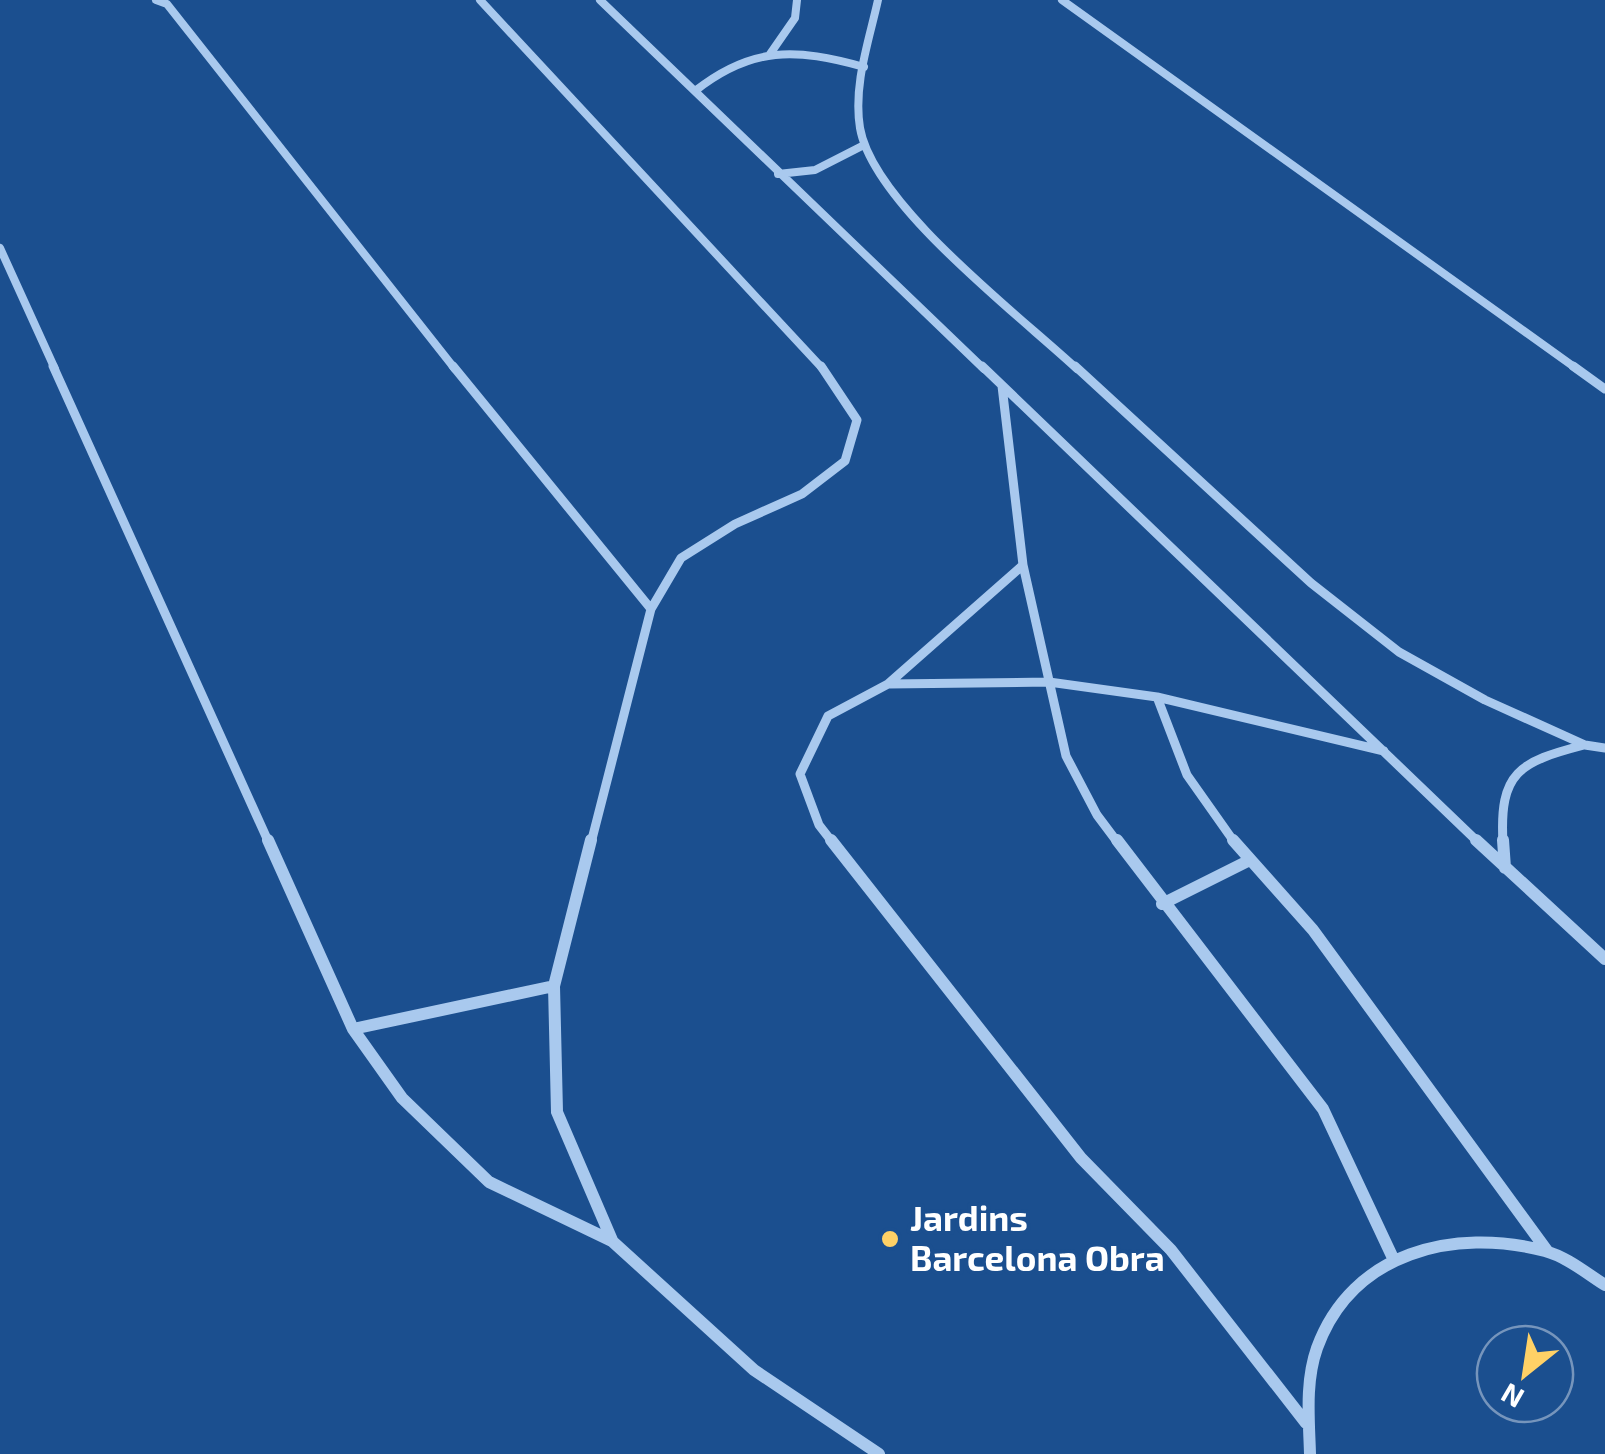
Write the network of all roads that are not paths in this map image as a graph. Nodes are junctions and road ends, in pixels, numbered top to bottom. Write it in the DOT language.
graph roads {
  1 [pos="156,0"];
  2 [pos="480,0"];
  3 [pos="600,0"];
  4 [pos="797,0"];
  5 [pos="878,0"];
  6 [pos="1062,0"];
  7 [pos="770,54"];
  8 [pos="864,68"];
  9 [pos="696,91"];
  10 [pos="864,144"];
  11 [pos="778,174"];
  12 [pos="0,248"];
  13 [pos="1002,384"];
  14 [pos="1605,390"];
  15 [pos="1023,565"];
  16 [pos="652,609"];
  17 [pos="1049,682"];
  18 [pos="888,684"];
  19 [pos="1157,697"];
  20 [pos="1586,744"];
  21 [pos="1605,748"];
  22 [pos="1386,751"];
  23 [pos="1248,860"];
  24 [pos="1505,868"];
  25 [pos="1162,904"];
  26 [pos="1605,959"];
  27 [pos="554,986"];
  28 [pos="353,1029"];
  29 [pos="612,1241"];
  30 [pos="1548,1252"];
  31 [pos="1392,1256"];
  32 [pos="1605,1285"];
  33 [pos="1306,1422"];
  34 [pos="879,1454"];
  35 [pos="1310,1454"];
  1 -- 16 [label="street"];
  2 -- 16 [label="street"];
  3 -- 9 [label="street"];
  4 -- 7 [label="street"];
  5 -- 8 [label="street"];
  6 -- 14 [label="street"];
  7 -- 8 [label="street"];
  7 -- 9 [label="street"];
  8 -- 10 [label="street"];
  9 -- 11 [label="street"];
  10 -- 11 [label="street"];
  10 -- 20 [label="street"];
  11 -- 13 [label="street"];
  12 -- 28 [label="street"];
  13 -- 15 [label="street"];
  13 -- 22 [label="street"];
  15 -- 17 [label="street"];
  15 -- 18 [label="street"];
  16 -- 27 [label="street"];
  17 -- 18 [label="street"];
  17 -- 19 [label="street"];
  17 -- 25 [label="street"];
  18 -- 33 [label="street"];
  19 -- 22 [label="street"];
  19 -- 23 [label="street"];
  20 -- 21 [label="street"];
  20 -- 24 [label="street"];
  22 -- 24 [label="street"];
  23 -- 25 [label="street"];
  23 -- 30 [label="street"];
  24 -- 26 [label="street"];
  25 -- 31 [label="street"];
  27 -- 28 [label="street"];
  27 -- 29 [label="street"];
  28 -- 29 [label="street"];
  29 -- 34 [label="street"];
  30 -- 31 [label="street"];
  30 -- 32 [label="street"];
  31 -- 33 [label="street"];
  33 -- 35 [label="street"];
}
